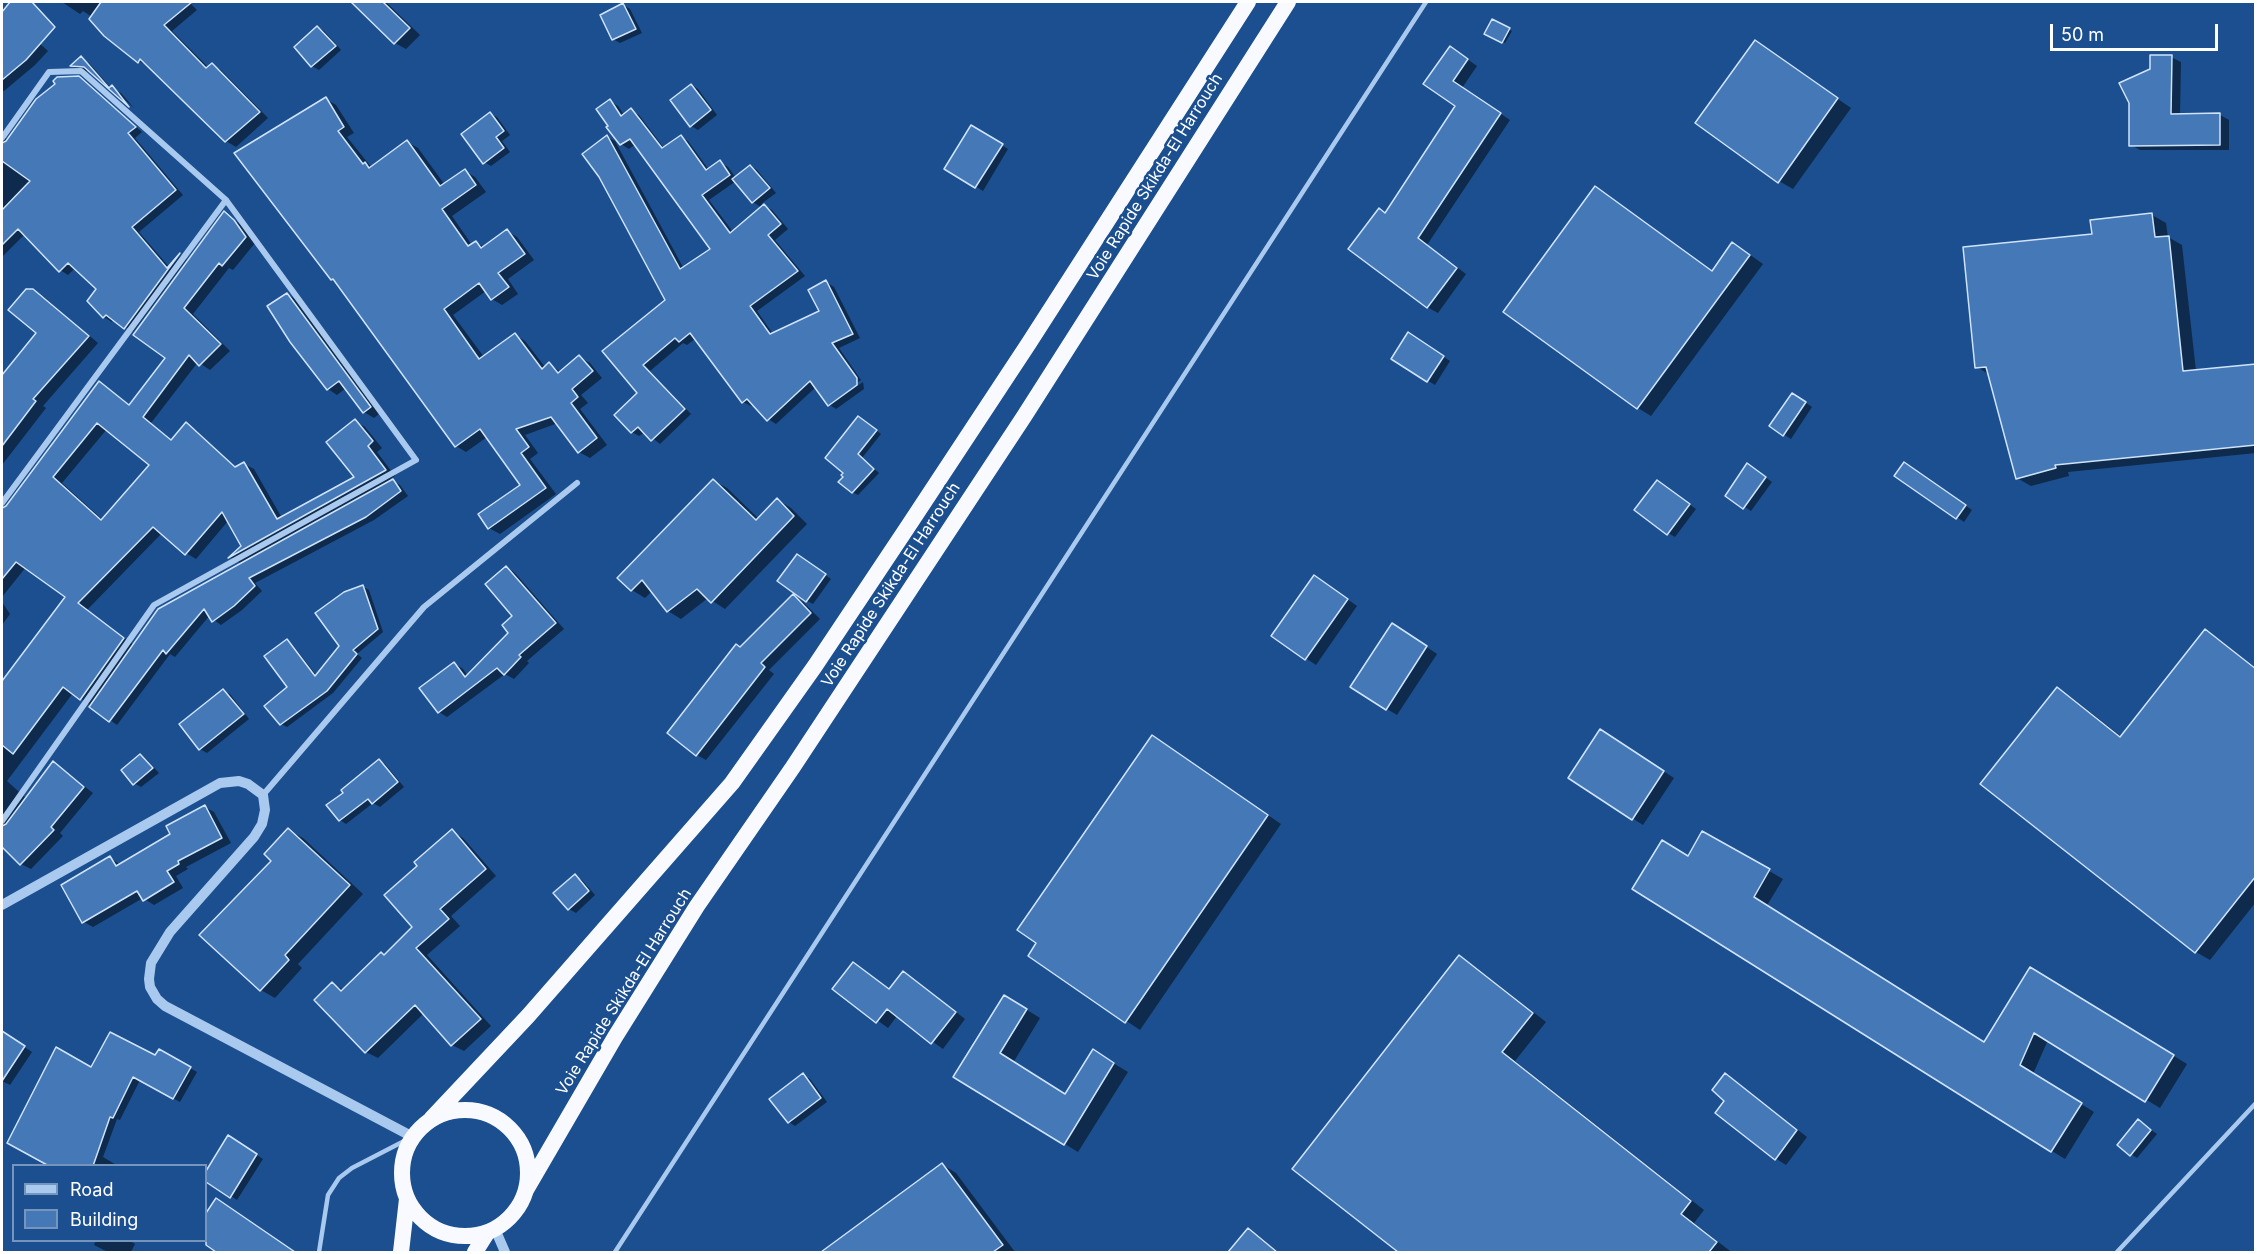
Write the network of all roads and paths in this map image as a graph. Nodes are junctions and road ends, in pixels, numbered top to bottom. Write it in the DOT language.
graph roads {
  1 [pos="1248,2"];
  2 [pos="1288,2"];
  3 [pos="1426,2"];
  4 [pos="2,138"];
  5 [pos="226,200"];
  6 [pos="577,483"];
  7 [pos="2,503"];
  8 [pos="262,795"];
  9 [pos="2,820"];
  10 [pos="2,905"];
  11 [pos="2256,1103"];
  12 [pos="431,1119"];
  13 [pos="412,1137"];
  14 [pos="526,1190"];
  15 [pos="407,1199"];
  16 [pos="491,1231"];
  17 [pos="319,1252"];
  18 [pos="401,1252"];
  19 [pos="475,1252"];
  20 [pos="505,1252"];
  21 [pos="615,1252"];
  22 [pos="2117,1252"];
  1 -- 12 [label="highway, Voie Rapide Skikda-El Harrouch"];
  2 -- 14 [label="highway, Voie Rapide Skikda-El Harrouch"];
  3 -- 21 [label="lane"];
  4 -- 5 [label="street"];
  5 -- 7 [label="street"];
  5 -- 9 [label="street"];
  6 -- 8 [label="street"];
  8 -- 10 [label="street"];
  8 -- 13 [label="street"];
  11 -- 22 [label="lane"];
  12 -- 13 [label="highway, Voie Rapide Skikda-El Harrouch"];
  12 -- 14 [label="highway, Voie Rapide Skikda-El Harrouch"];
  13 -- 15 [label="highway, Voie Rapide Skikda-El Harrouch"];
  13 -- 17 [label="lane"];
  14 -- 16 [label="highway, Voie Rapide Skikda-El Harrouch"];
  15 -- 16 [label="highway"];
  15 -- 18 [label="highway, Voie Rapide Skikda-El Harrouch"];
  16 -- 19 [label="highway, Voie Rapide Skikda-El Harrouch"];
  16 -- 20 [label="street"];
}
